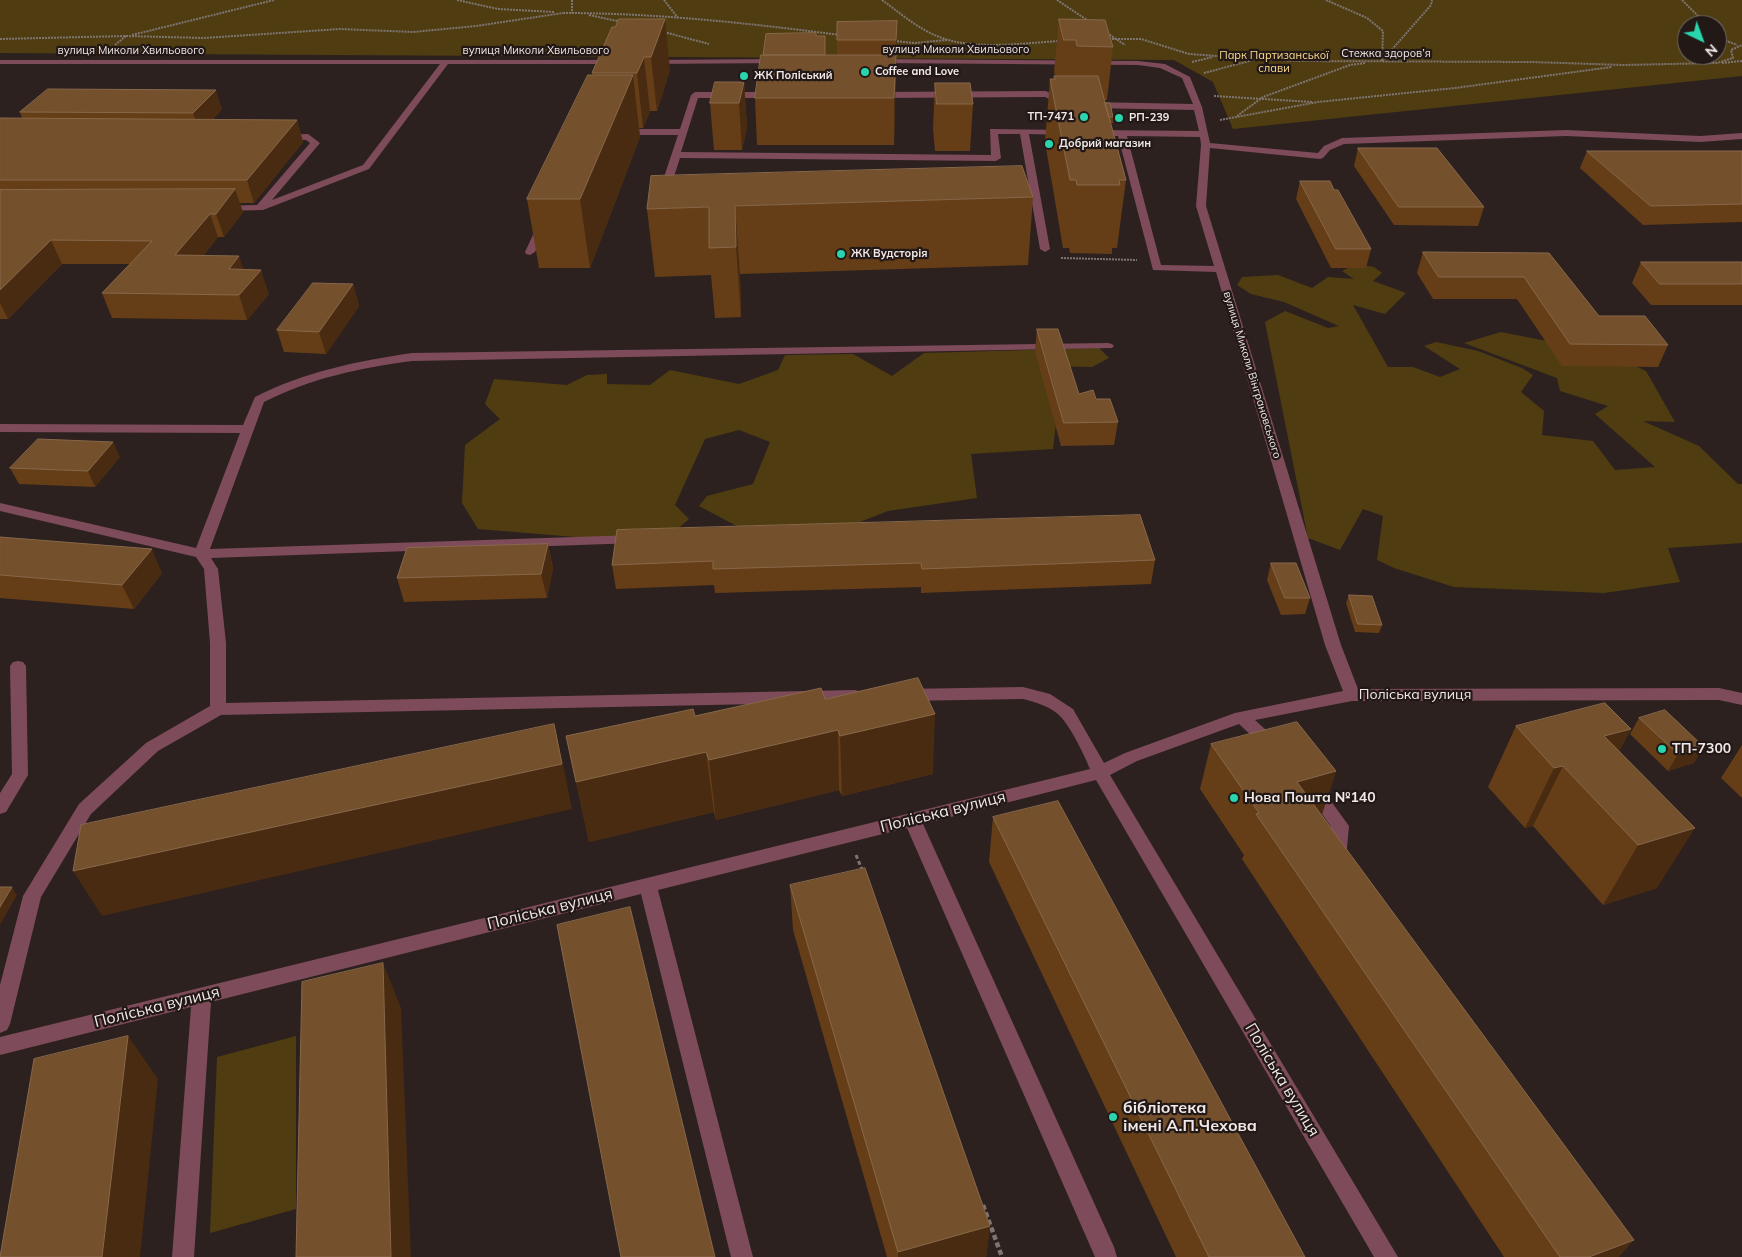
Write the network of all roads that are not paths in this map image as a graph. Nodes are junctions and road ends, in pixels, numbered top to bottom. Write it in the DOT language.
graph roads {
  1 [pos="795,61"];
  2 [pos="872,61"];
  3 [pos="0,62"];
  4 [pos="446,62"];
  5 [pos="623,62"];
  6 [pos="642,62"];
  7 [pos="1186,77"];
  8 [pos="784,95"];
  9 [pos="867,95"];
  10 [pos="1198,107"];
  11 [pos="615,132"];
  12 [pos="683,132"];
  13 [pos="1024,132"];
  14 [pos="1122,133"];
  15 [pos="1204,134"];
  16 [pos="268,136"];
  17 [pos="1742,136"];
  18 [pos="676,155"];
  19 [pos="210,208"];
  20 [pos="260,208"];
  21 [pos="659,208"];
  22 [pos="548,212"];
  23 [pos="1045,249"];
  24 [pos="530,252"];
  25 [pos="1220,269"];
  26 [pos="1108,346"];
  27 [pos="0,428"];
  28 [pos="248,429"];
  29 [pos="0,507"];
  30 [pos="648,538"];
  31 [pos="201,554"];
  32 [pos="18,666"];
  33 [pos="1352,694"];
  34 [pos="874,696"];
  35 [pos="894,696"];
  36 [pos="1742,700"];
  37 [pos="218,709"];
  38 [pos="1241,717"];
  39 [pos="1100,773"];
  40 [pos="0,807"];
  41 [pos="912,819"];
  42 [pos="1348,874"];
  43 [pos="648,885"];
  44 [pos="202,996"];
  45 [pos="0,1024"];
  46 [pos="0,1046"];
  47 [pos="1104,1256"];
  48 [pos="183,1257"];
  49 [pos="742,1257"];
  50 [pos="1387,1257"];
  1 -- 6 [label="street"];
  2 -- 7 [label="street, вулиця Миколи Хвильового"];
  3 -- 4 [label="street, вулиця Миколи Хвильового"];
  4 -- 5 [label="street, вулиця Миколи Хвильового"];
  4 -- 20 [label="street"];
  7 -- 10 [label="street, вулиця Миколи Вінграновського"];
  8 -- 12 [label="street"];
  9 -- 10 [label="street"];
  10 -- 15 [label="street, вулиця Миколи Вінграновського"];
  11 -- 12 [label="street"];
  12 -- 18 [label="street"];
  13 -- 14 [label="street"];
  13 -- 18 [label="street"];
  13 -- 23 [label="street"];
  14 -- 15 [label="street"];
  14 -- 25 [label="street"];
  15 -- 17 [label="street"];
  15 -- 25 [label="street, вулиця Миколи Вінграновського"];
  16 -- 20 [label="street"];
  18 -- 21 [label="street"];
  19 -- 20 [label="street"];
  22 -- 24 [label="street"];
  25 -- 33 [label="street, вулиця Миколи Вінграновського"];
  26 -- 28 [label="street"];
  27 -- 28 [label="street"];
  28 -- 31 [label="street"];
  29 -- 31 [label="street"];
  30 -- 31 [label="street"];
  31 -- 37 [label="street"];
  32 -- 40 [label="street"];
  33 -- 36 [label="street, Поліська вулиця"];
  33 -- 38 [label="street, Поліська вулиця"];
  34 -- 37 [label="street"];
  35 -- 39 [label="street"];
  37 -- 45 [label="street"];
  38 -- 39 [label="street, Поліська вулиця"];
  38 -- 42 [label="street"];
  39 -- 41 [label="street, Поліська вулиця"];
  39 -- 50 [label="street, Поліська вулиця"];
  41 -- 43 [label="street, Поліська вулиця"];
  41 -- 47 [label="street"];
  43 -- 44 [label="street, Поліська вулиця"];
  43 -- 49 [label="street"];
  44 -- 46 [label="street, Поліська вулиця"];
  44 -- 48 [label="street"];
}
